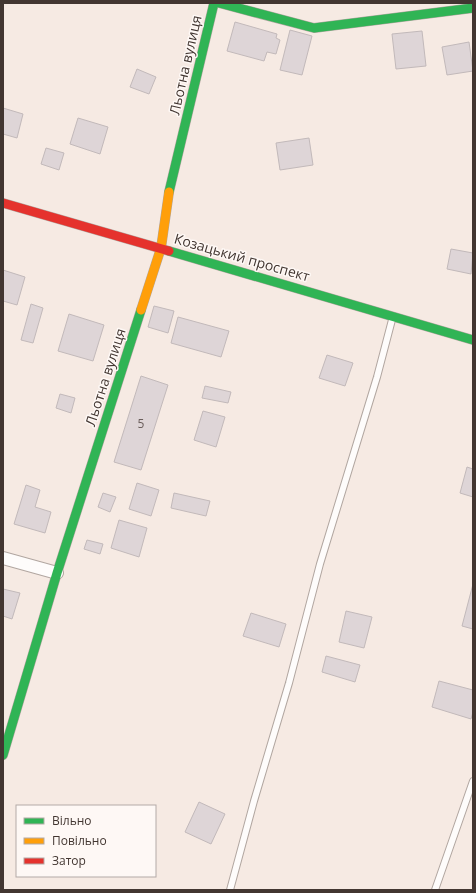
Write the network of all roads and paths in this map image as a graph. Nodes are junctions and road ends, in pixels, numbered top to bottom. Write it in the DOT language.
graph roads {
  1 [pos="214,3"];
  2 [pos="219,3"];
  3 [pos="473,8"];
  4 [pos="3,204"];
  5 [pos="161,248"];
  6 [pos="393,316"];
  7 [pos="473,340"];
  8 [pos="3,558"];
  9 [pos="57,573"];
  10 [pos="3,755"];
  11 [pos="473,781"];
  12 [pos="230,890"];
  13 [pos="435,890"];
  1 -- 5 [label="street, Льотна вулиця"];
  2 -- 3 [label="street"];
  4 -- 5 [label="street, Козацький проспект"];
  5 -- 6 [label="street, Козацький проспект"];
  5 -- 9 [label="street, Льотна вулиця"];
  6 -- 7 [label="street, Козацький проспект"];
  6 -- 12 [label="lane"];
  8 -- 9 [label="street"];
  9 -- 10 [label="street, Льотна вулиця"];
  11 -- 13 [label="lane"];
}
